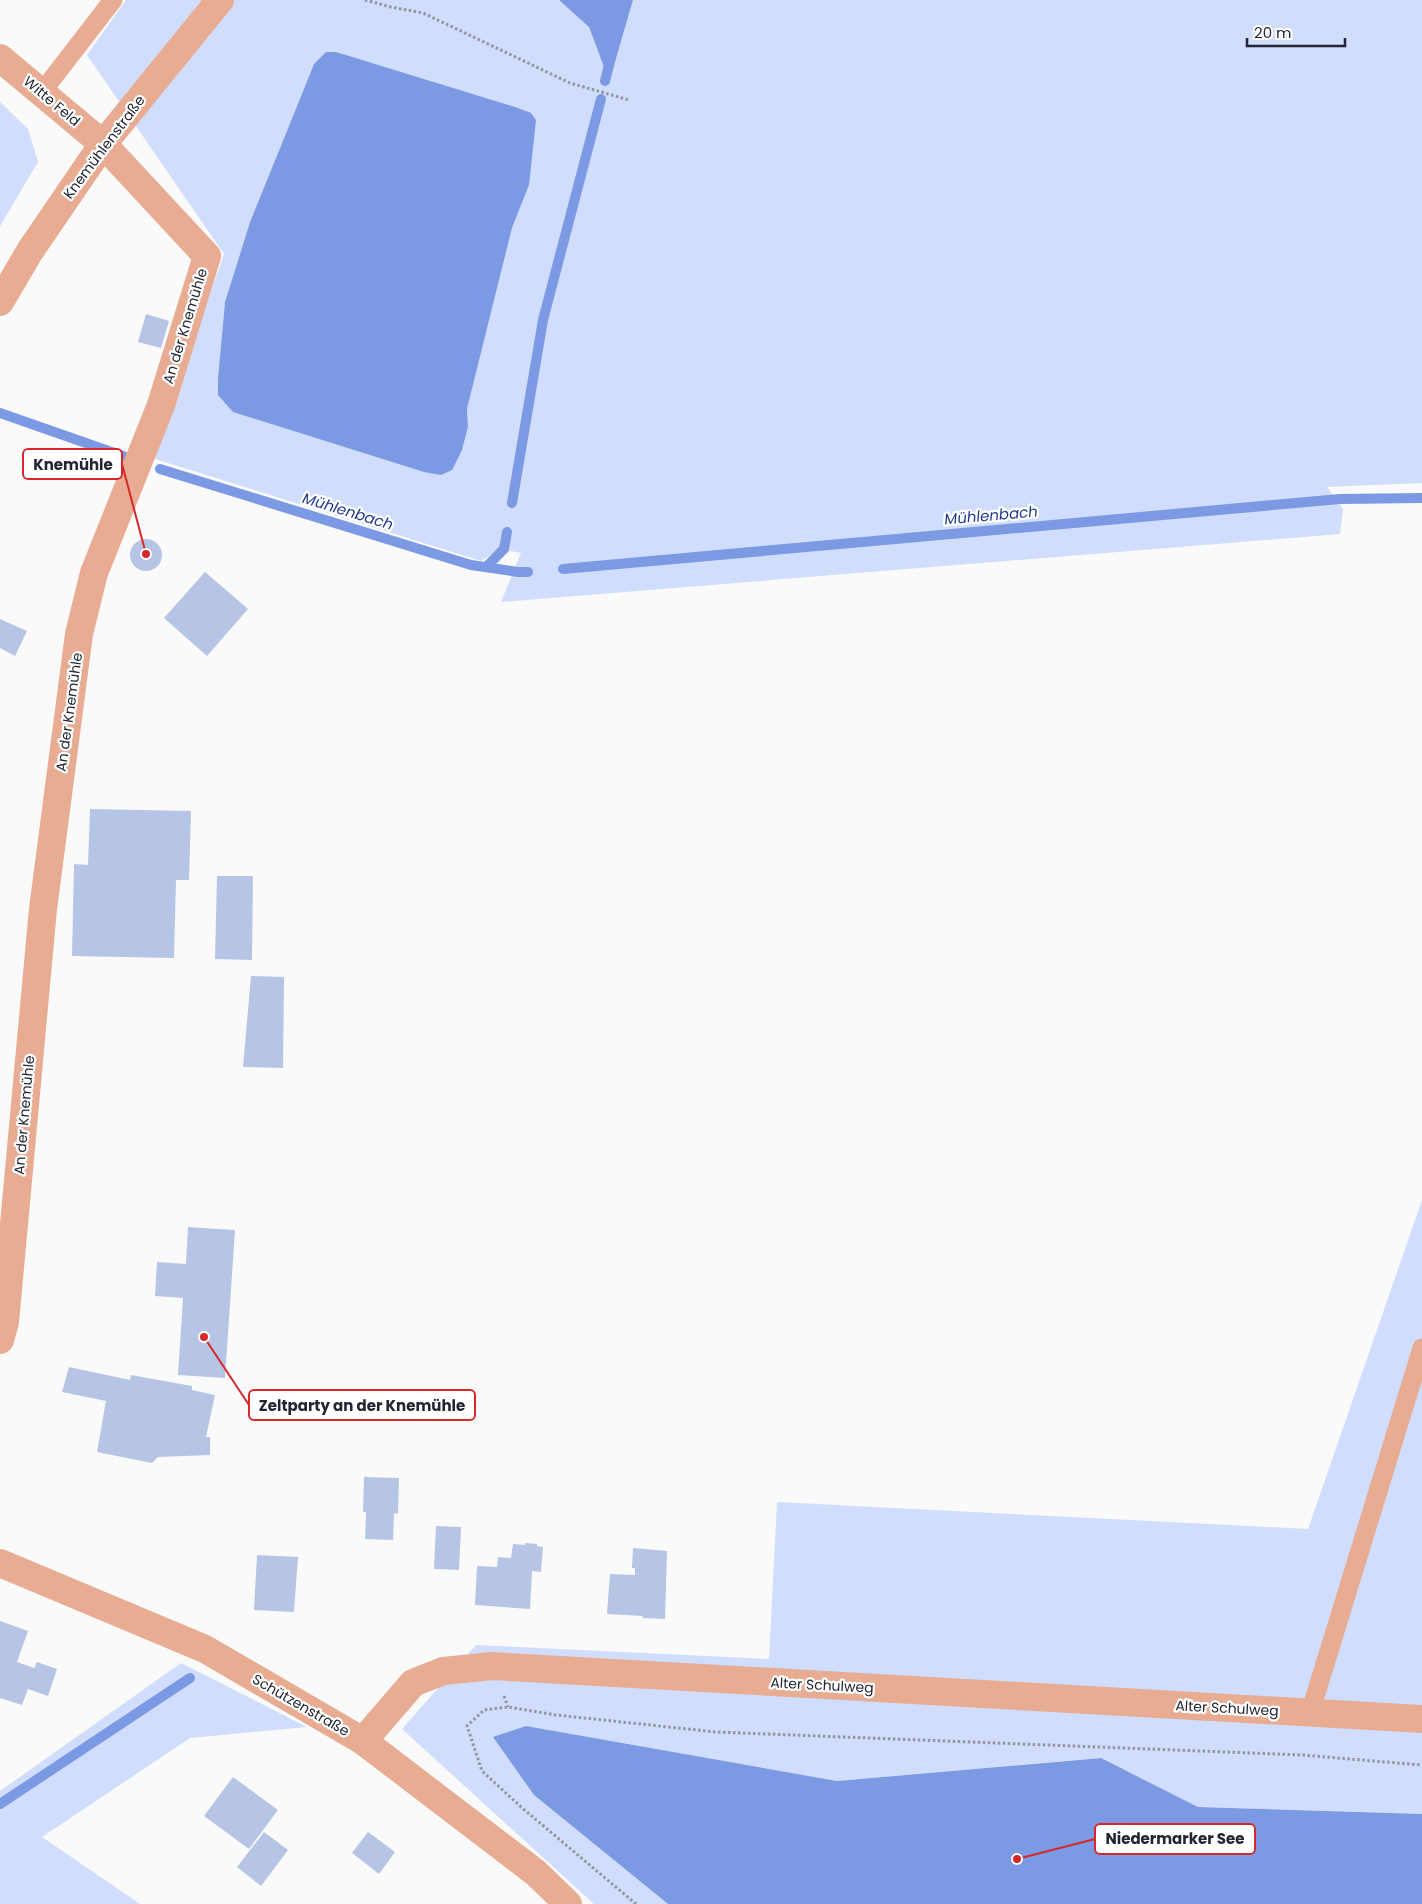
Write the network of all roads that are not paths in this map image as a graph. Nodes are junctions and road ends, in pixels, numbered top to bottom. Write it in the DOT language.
graph roads {
  1 [pos="113,0"];
  2 [pos="220,0"];
  3 [pos="0,58"];
  4 [pos="42,92"];
  5 [pos="103,144"];
  6 [pos="0,302"];
  7 [pos="0,1340"];
  8 [pos="1422,1348"];
  9 [pos="0,1563"];
  10 [pos="1310,1713"];
  11 [pos="1422,1719"];
  12 [pos="363,1741"];
  13 [pos="568,1904"];
  1 -- 4 [label="lane"];
  2 -- 5 [label="street, Knemühlenstraße"];
  3 -- 4 [label="street, Witte Feld"];
  4 -- 5 [label="street, Witte Feld"];
  5 -- 6 [label="street, Knemühlenstraße"];
  5 -- 7 [label="street, An der Knemühle"];
  8 -- 10 [label="lane"];
  9 -- 12 [label="street, Schützenstraße"];
  10 -- 11 [label="street, Alter Schulweg"];
  10 -- 12 [label="street, Alter Schulweg"];
  12 -- 13 [label="street, Schützenstraße"];
}
